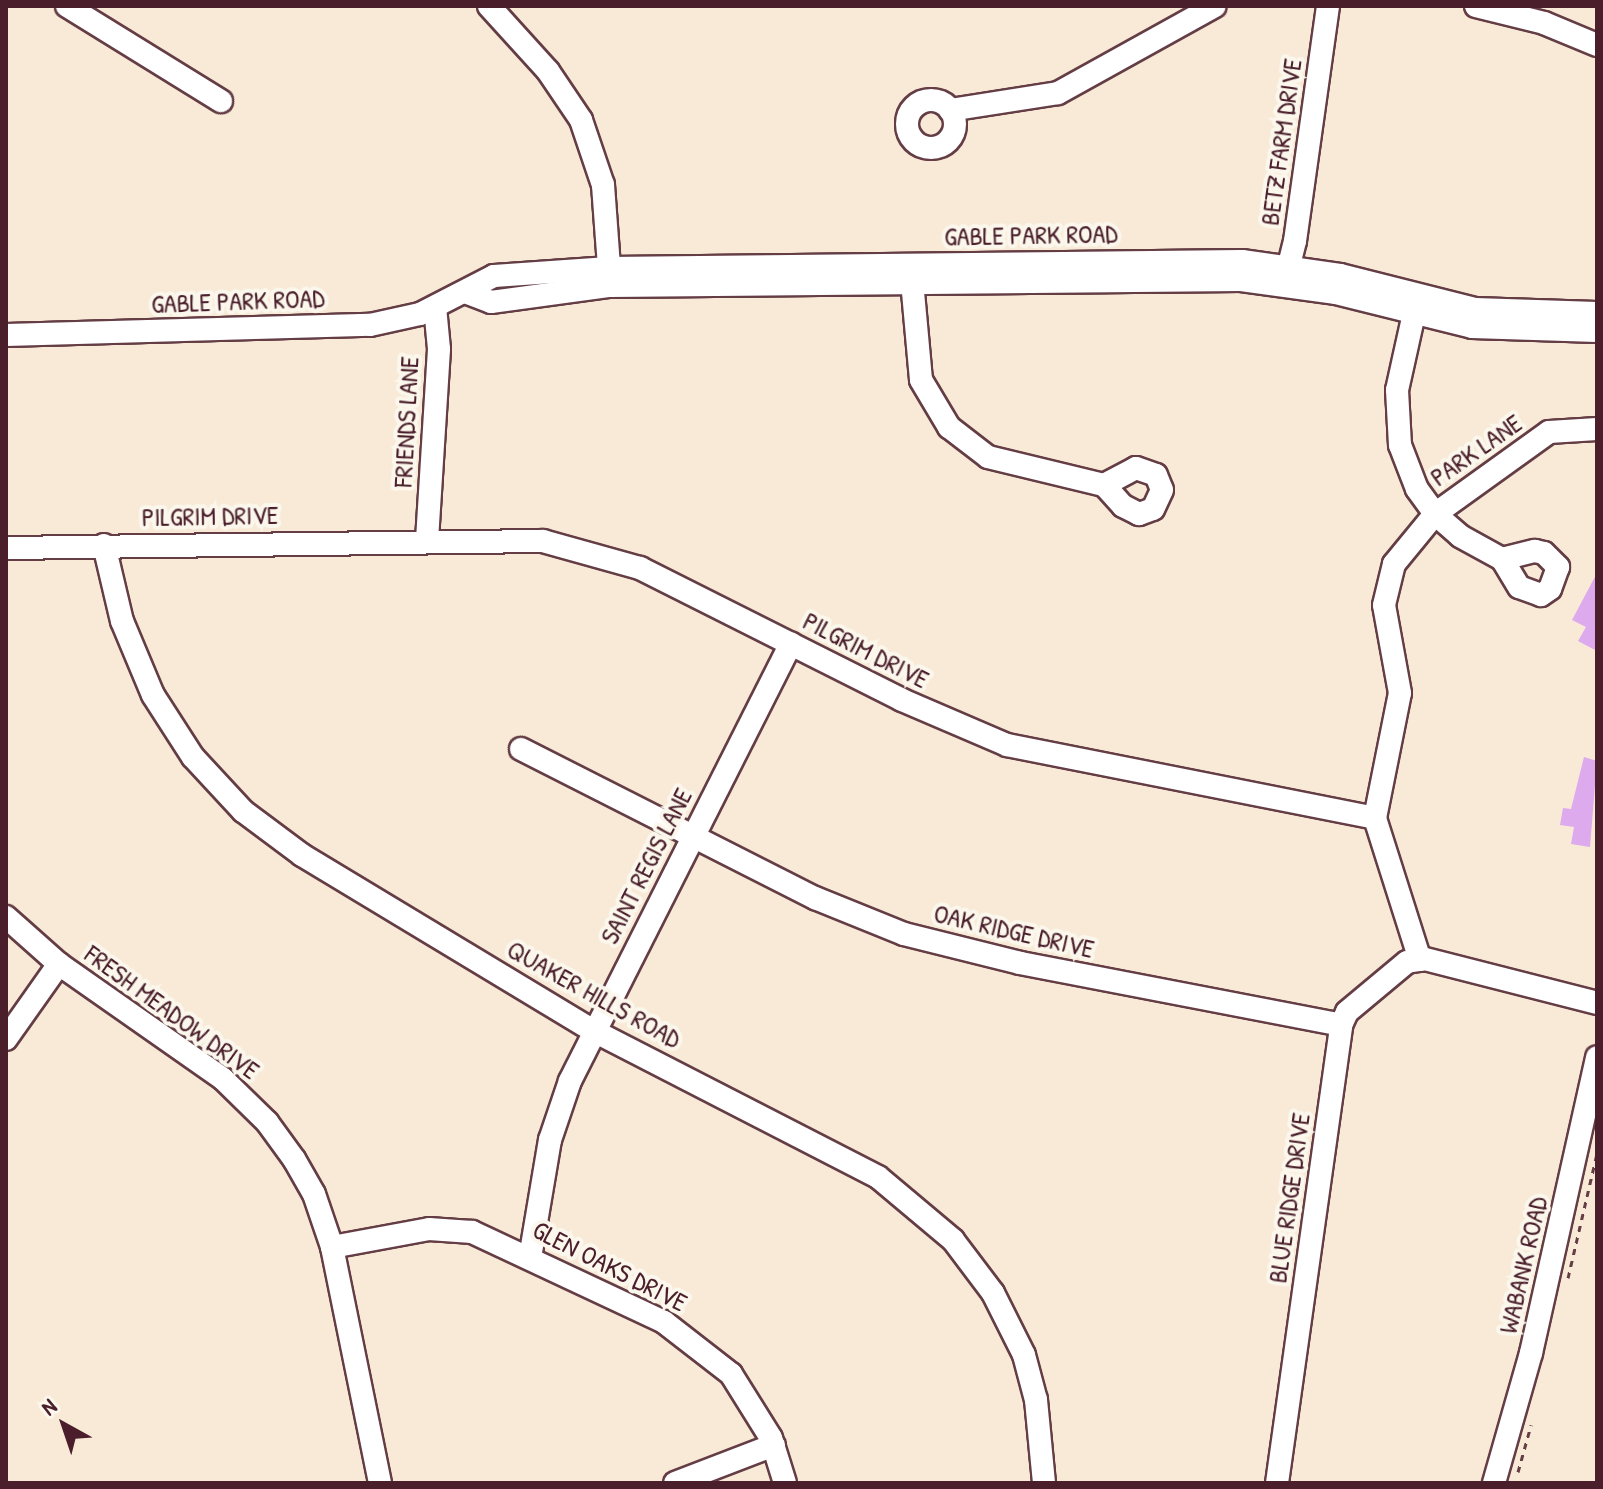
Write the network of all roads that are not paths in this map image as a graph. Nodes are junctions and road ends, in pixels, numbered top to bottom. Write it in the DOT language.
graph roads {
  1 [pos="67,6"];
  2 [pos="489,6"];
  3 [pos="1215,6"];
  4 [pos="1328,6"];
  5 [pos="1476,6"];
  6 [pos="1524,12"];
  7 [pos="1597,45"];
  8 [pos="221,101"];
  9 [pos="950,110"];
  10 [pos="911,274"];
  11 [pos="1285,276"];
  12 [pos="610,277"];
  13 [pos="1415,305"];
  14 [pos="435,307"];
  15 [pos="1597,313"];
  16 [pos="1597,331"];
  17 [pos="6,335"];
  18 [pos="1597,429"];
  19 [pos="1104,485"];
  20 [pos="1435,514"];
  21 [pos="427,540"];
  22 [pos="104,545"];
  23 [pos="6,548"];
  24 [pos="1502,559"];
  25 [pos="791,644"];
  26 [pos="521,749"];
  27 [pos="1375,818"];
  28 [pos="692,836"];
  29 [pos="6,917"];
  30 [pos="1420,960"];
  31 [pos="59,964"];
  32 [pos="1597,1003"];
  33 [pos="1341,1025"];
  34 [pos="594,1031"];
  35 [pos="6,1039"];
  36 [pos="1597,1057"];
  37 [pos="332,1247"];
  38 [pos="530,1258"];
  39 [pos="774,1445"];
  40 [pos="380,1483"];
  41 [pos="675,1483"];
  42 [pos="785,1483"];
  43 [pos="1044,1483"];
  44 [pos="1277,1483"];
  45 [pos="1494,1483"];
  1 -- 8 [label="street"];
  2 -- 12 [label="street"];
  3 -- 9 [label="street"];
  4 -- 11 [label="street, BETZ FARM DRIVE"];
  5 -- 6 [label="street"];
  6 -- 7 [label="street"];
  10 -- 11 [label="street, GABLE PARK ROAD"];
  10 -- 12 [label="street, GABLE PARK ROAD"];
  10 -- 19 [label="street"];
  11 -- 13 [label="street, GABLE PARK ROAD"];
  12 -- 14 [label="street, GABLE PARK ROAD"];
  13 -- 15 [label="street, GABLE PARK ROAD"];
  13 -- 16 [label="street, GABLE PARK ROAD"];
  13 -- 20 [label="street"];
  14 -- 17 [label="street, GABLE PARK ROAD"];
  14 -- 21 [label="street, FRIENDS LANE"];
  18 -- 20 [label="street, PARK LANE"];
  20 -- 24 [label="street"];
  20 -- 27 [label="street, PARK LANE"];
  21 -- 22 [label="street, PILGRIM DRIVE"];
  21 -- 25 [label="street, PILGRIM DRIVE"];
  22 -- 23 [label="street, PILGRIM DRIVE"];
  22 -- 34 [label="street, QUAKER HILLS ROAD"];
  25 -- 27 [label="street, PILGRIM DRIVE"];
  25 -- 28 [label="street, SAINT REGIS LANE"];
  26 -- 28 [label="street, OAK RIDGE DRIVE"];
  27 -- 30 [label="street"];
  28 -- 33 [label="street, OAK RIDGE DRIVE"];
  28 -- 34 [label="street, SAINT REGIS LANE"];
  29 -- 31 [label="street, FRESH MEADOW DRIVE"];
  30 -- 32 [label="street"];
  30 -- 33 [label="street"];
  31 -- 35 [label="street"];
  31 -- 37 [label="street, FRESH MEADOW DRIVE"];
  33 -- 44 [label="street, BLUE RIDGE DRIVE"];
  34 -- 38 [label="street, SAINT REGIS LANE"];
  34 -- 43 [label="street, QUAKER HILLS ROAD"];
  36 -- 45 [label="street, WABANK ROAD"];
  37 -- 38 [label="street, GLEN OAKS DRIVE"];
  37 -- 40 [label="street, FRESH MEADOW DRIVE"];
  38 -- 39 [label="street, GLEN OAKS DRIVE"];
  39 -- 41 [label="street"];
  39 -- 42 [label="street, GLEN OAKS DRIVE"];
}
